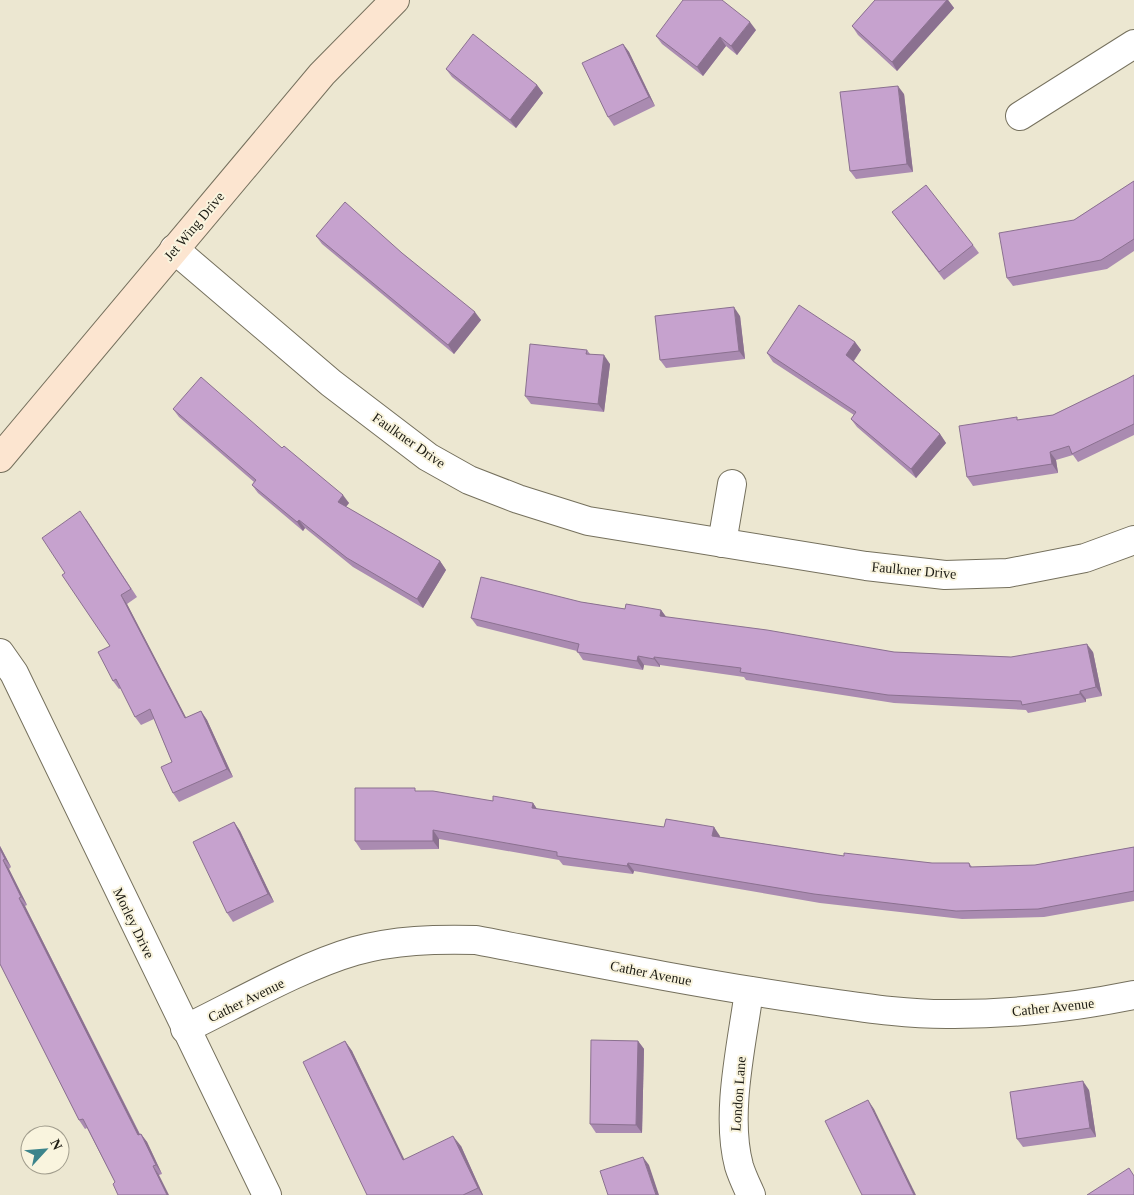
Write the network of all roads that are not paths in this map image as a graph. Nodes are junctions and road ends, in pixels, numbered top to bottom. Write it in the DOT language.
graph roads {
  1 [pos="395,0"];
  2 [pos="1134,44"];
  3 [pos="1020,116"];
  4 [pos="174,249"];
  5 [pos="0,458"];
  6 [pos="732,484"];
  7 [pos="1134,540"];
  8 [pos="722,543"];
  9 [pos="0,653"];
  10 [pos="748,991"];
  11 [pos="1134,995"];
  12 [pos="185,1029"];
  13 [pos="267,1195"];
  14 [pos="751,1195"];
  1 -- 4 [label="main road, Jet Wing Drive"];
  2 -- 3 [label="street"];
  4 -- 5 [label="main road, Jet Wing Drive"];
  4 -- 8 [label="street, Faulkner Drive"];
  6 -- 8 [label="street"];
  7 -- 8 [label="street, Faulkner Drive"];
  9 -- 12 [label="street, Morley Drive"];
  10 -- 11 [label="street, Cather Avenue"];
  10 -- 12 [label="street, Cather Avenue"];
  10 -- 14 [label="street, London Lane"];
  12 -- 13 [label="street, Morley Drive"];
}
